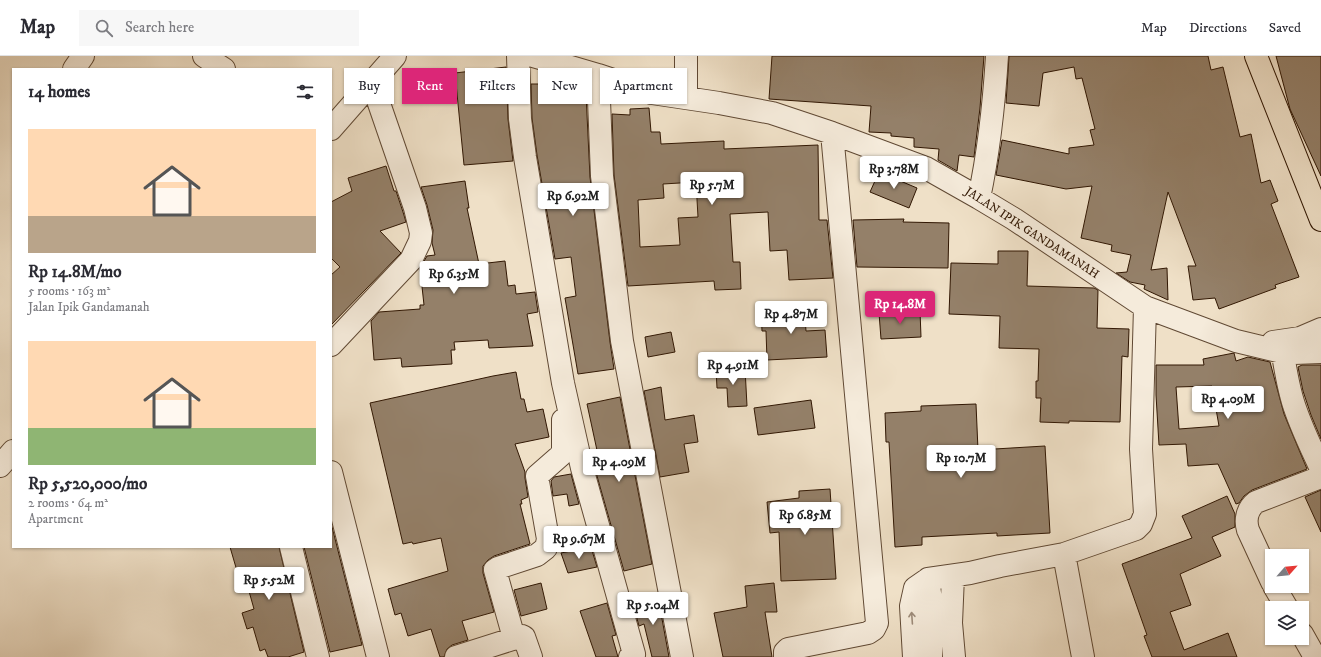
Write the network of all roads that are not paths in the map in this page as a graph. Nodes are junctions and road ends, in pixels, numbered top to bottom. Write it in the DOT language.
graph roads {
  1 [pos="83,56"];
  2 [pos="395,56"];
  3 [pos="411,56"];
  4 [pos="518,56"];
  5 [pos="533,56"];
  6 [pos="686,56"];
  7 [pos="997,56"];
  8 [pos="1256,56"];
  9 [pos="75,68"];
  10 [pos="388,68"];
  11 [pos="686,68"];
  12 [pos="394,72"];
  13 [pos="598,75"];
  14 [pos="687,98"];
  15 [pos="358,104"];
  16 [pos="379,104"];
  17 [pos="332,127"];
  18 [pos="832,132"];
  19 [pos="979,198"];
  20 [pos="1321,220"];
  21 [pos="1145,307"];
  22 [pos="1321,329"];
  23 [pos="332,344"];
  24 [pos="1282,347"];
  25 [pos="1321,352"];
  26 [pos="563,383"];
  27 [pos="12,452"];
  28 [pos="0,466"];
  29 [pos="1321,468"];
  30 [pos="332,476"];
  31 [pos="1321,477"];
  32 [pos="291,548"];
  33 [pos="1064,554"];
  34 [pos="1265,567"];
  35 [pos="953,576"];
  36 [pos="928,579"];
  37 [pos="514,638"];
  38 [pos="1308,645"];
  39 [pos="318,657"];
  40 [pos="378,657"];
  41 [pos="456,657"];
  42 [pos="531,657"];
  43 [pos="630,657"];
  44 [pos="682,657"];
  45 [pos="785,657"];
  46 [pos="914,657"];
  47 [pos="932,657"];
  48 [pos="954,657"];
  49 [pos="1083,657"];
  50 [pos="1315,657"];
  1 -- 9 [label="street"];
  2 -- 10 [label="street"];
  3 -- 12 [label="street"];
  4 -- 26 [label="street"];
  5 -- 13 [label="street, JALAN IPIK GANDAMANAH"];
  6 -- 11 [label="street"];
  7 -- 19 [label="street"];
  8 -- 20 [label="main road"];
  13 -- 44 [label="street"];
  14 -- 18 [label="street, JALAN IPIK GANDAMANAH"];
  15 -- 17 [label="street"];
  16 -- 23 [label="street"];
  18 -- 19 [label="street, JALAN IPIK GANDAMANAH"];
  18 -- 45 [label="street"];
  19 -- 21 [label="street, JALAN IPIK GANDAMANAH"];
  21 -- 24 [label="street, JALAN IPIK GANDAMANAH"];
  21 -- 33 [label="street"];
  22 -- 24 [label="street, JALAN IPIK GANDAMANAH"];
  24 -- 25 [label="street, JALAN IPIK GANDAMANAH"];
  24 -- 29 [label="street"];
  26 -- 37 [label="street"];
  26 -- 43 [label="street"];
  27 -- 28 [label="street"];
  30 -- 40 [label="street"];
  31 -- 34 [label="street"];
  32 -- 39 [label="street"];
  33 -- 35 [label="street"];
  33 -- 49 [label="street"];
  35 -- 36 [label="street"];
  35 -- 48 [label="street"];
  46 -- 36 [label="street, one-way"];
  36 -- 47 [label="street"];
  37 -- 41 [label="street"];
  37 -- 42 [label="street"];
  38 -- 50 [label="street"];
}
